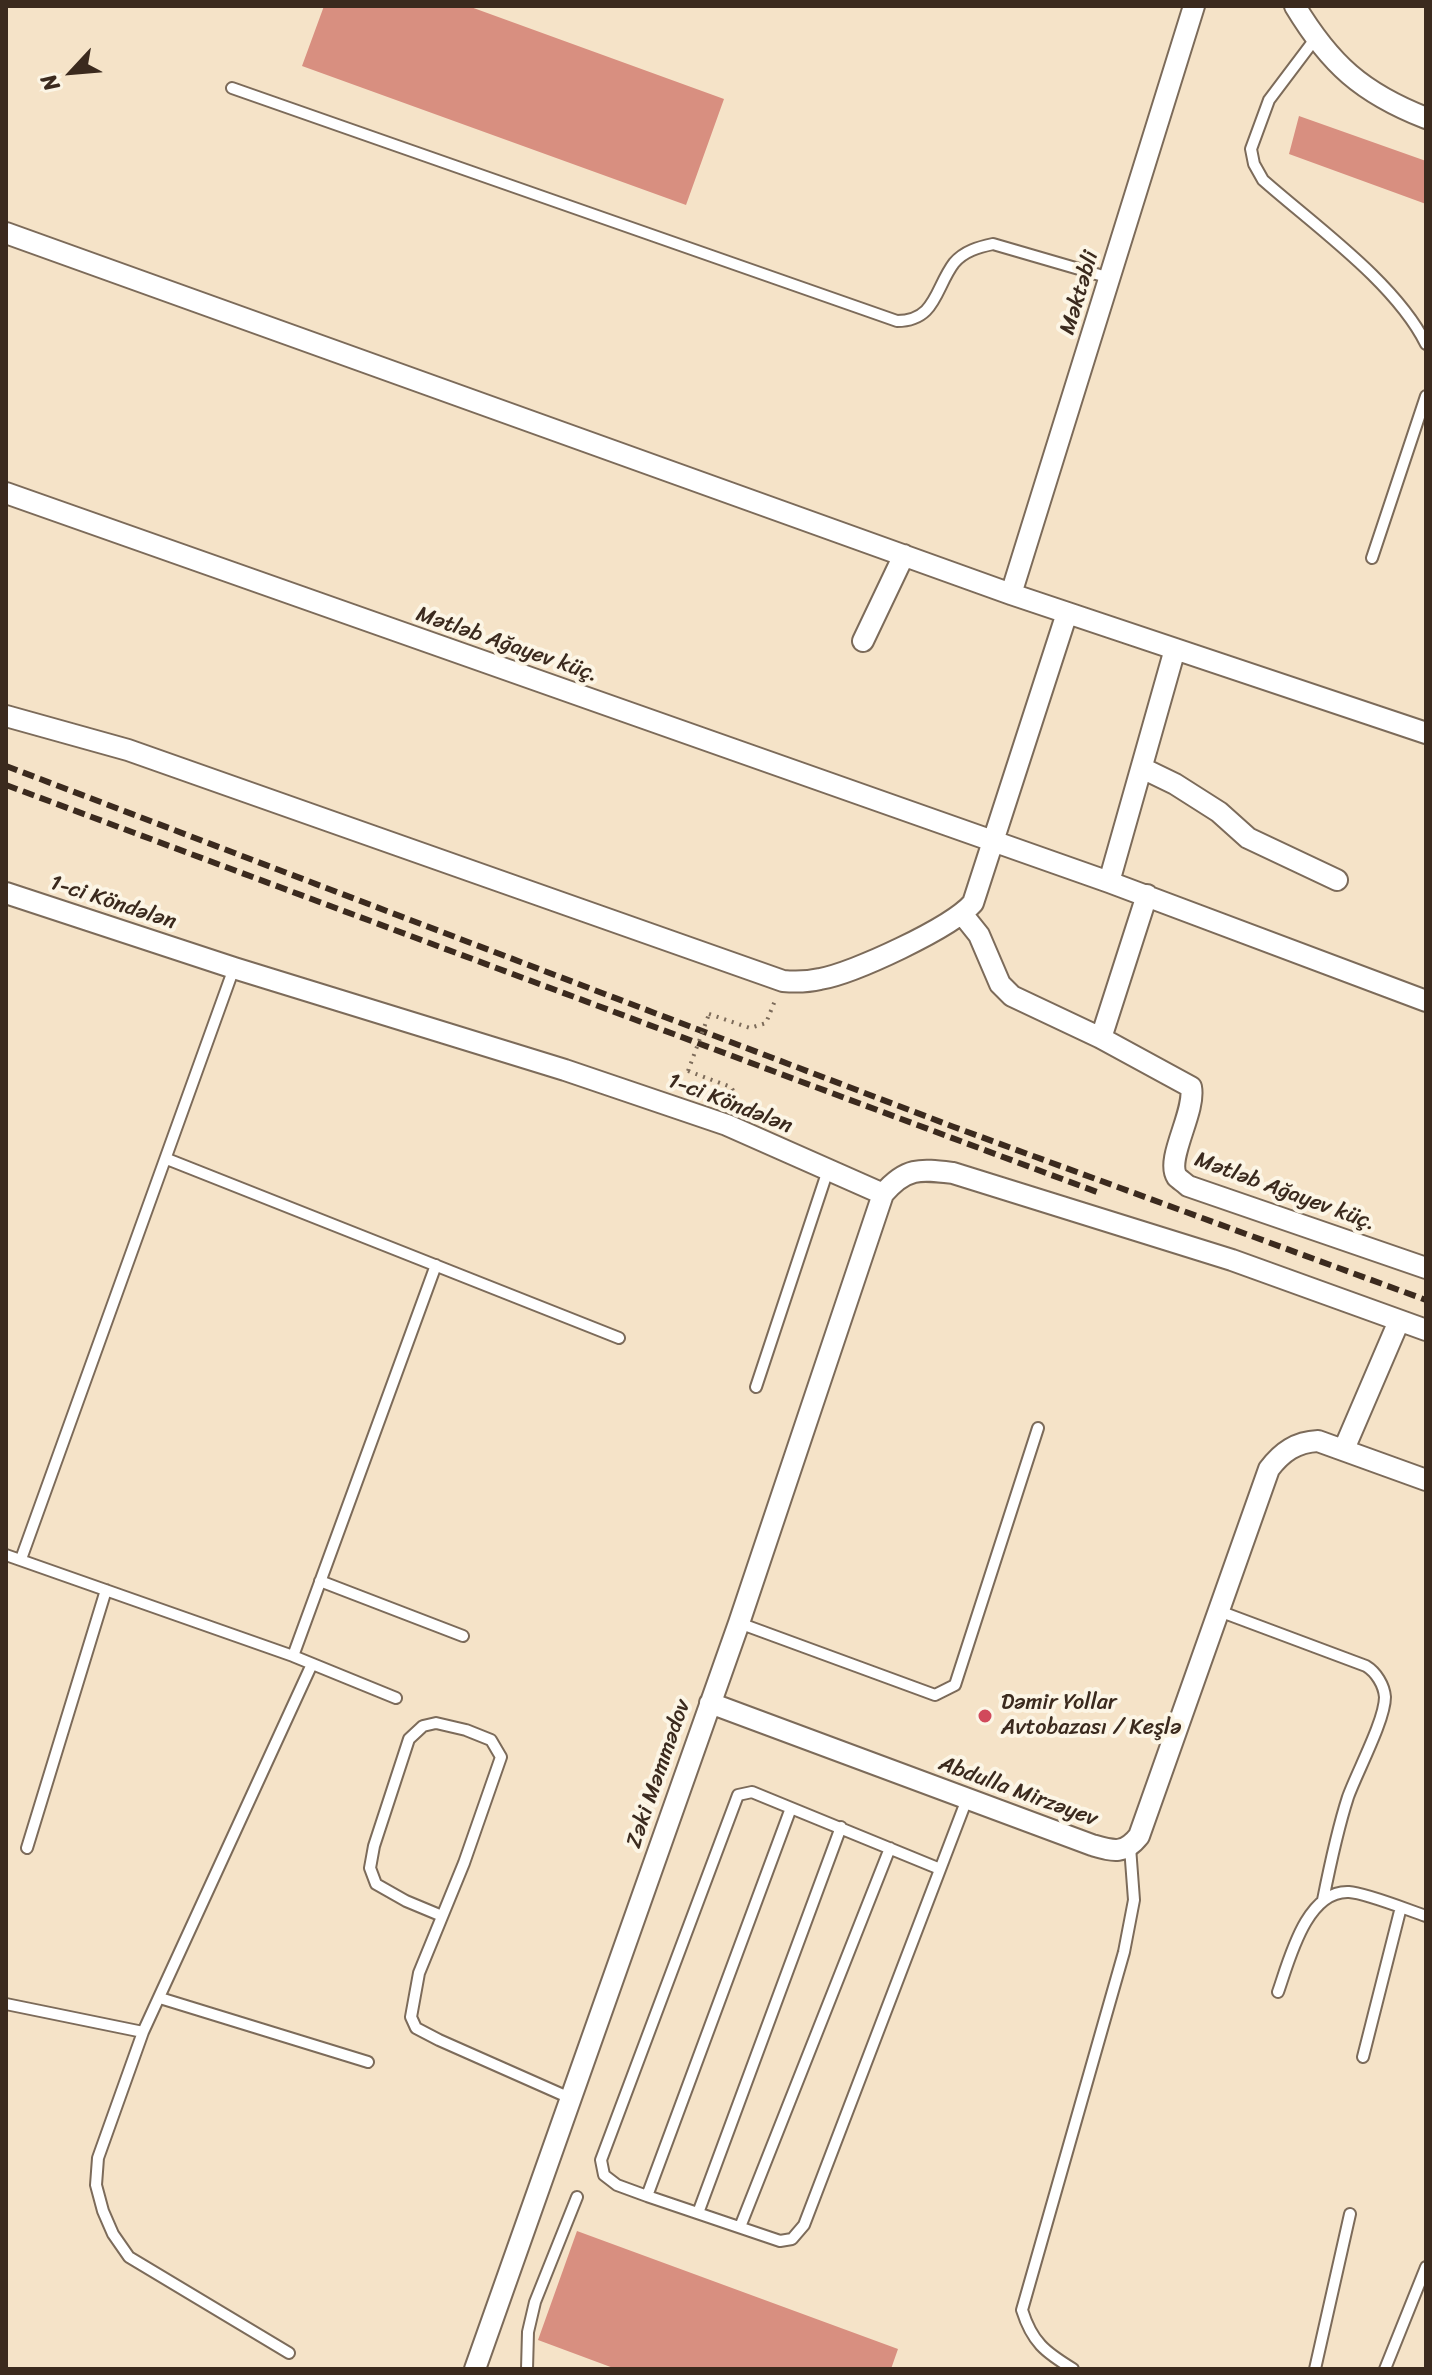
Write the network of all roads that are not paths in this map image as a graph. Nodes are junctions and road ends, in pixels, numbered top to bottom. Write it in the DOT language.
graph roads {
  1 [pos="1194,6"];
  2 [pos="1295,6"];
  3 [pos="1315,39"];
  4 [pos="232,88"];
  5 [pos="1426,118"];
  6 [pos="6,233"];
  7 [pos="1110,278"];
  8 [pos="1426,344"];
  9 [pos="1426,396"];
  10 [pos="6,493"];
  11 [pos="904,555"];
  12 [pos="1372,558"];
  13 [pos="1011,594"];
  14 [pos="1067,613"];
  15 [pos="863,641"];
  16 [pos="1175,649"];
  17 [pos="6,716"];
  18 [pos="1426,733"];
  19 [pos="1142,768"];
  20 [pos="993,843"];
  21 [pos="1337,880"];
  22 [pos="1109,882"];
  23 [pos="6,893"];
  24 [pos="1147,895"];
  25 [pos="963,915"];
  26 [pos="234,968"];
  27 [pos="1426,1001"];
  28 [pos="1101,1038"];
  29 [pos="167,1159"];
  30 [pos="828,1170"];
  31 [pos="883,1194"];
  32 [pos="436,1265"];
  33 [pos="1426,1268"];
  34 [pos="1399,1321"];
  35 [pos="1426,1330"];
  36 [pos="619,1338"];
  37 [pos="756,1387"];
  38 [pos="1038,1428"];
  39 [pos="1344,1449"];
  40 [pos="1426,1480"];
  41 [pos="6,1555"];
  42 [pos="21,1559"];
  43 [pos="320,1581"];
  44 [pos="106,1590"];
  45 [pos="1219,1611"];
  46 [pos="739,1623"];
  47 [pos="463,1636"];
  48 [pos="293,1656"];
  49 [pos="312,1664"];
  50 [pos="396,1698"];
  51 [pos="710,1703"];
  52 [pos="967,1799"];
  53 [pos="791,1808"];
  54 [pos="841,1827"];
  55 [pos="1130,1847"];
  56 [pos="27,1848"];
  57 [pos="890,1848"];
  58 [pos="940,1869"];
  59 [pos="1323,1900"];
  60 [pos="1401,1907"];
  61 [pos="442,1916"];
  62 [pos="1426,1916"];
  63 [pos="1278,1992"];
  64 [pos="160,1998"];
  65 [pos="6,2004"];
  66 [pos="143,2032"];
  67 [pos="1363,2057"];
  68 [pos="368,2062"];
  69 [pos="570,2098"];
  70 [pos="647,2196"];
  71 [pos="577,2197"];
  72 [pos="698,2213"];
  73 [pos="1350,2214"];
  74 [pos="740,2227"];
  75 [pos="1426,2267"];
  76 [pos="289,2353"];
  77 [pos="475,2369"];
  78 [pos="527,2369"];
  79 [pos="1073,2369"];
  80 [pos="1315,2369"];
  81 [pos="1385,2369"];
  1 -- 7 [label="street, Məktəbli"];
  2 -- 3 [label="street"];
  3 -- 5 [label="street"];
  3 -- 8 [label="lane"];
  4 -- 7 [label="lane"];
  6 -- 11 [label="street"];
  7 -- 13 [label="street, Məktəbli"];
  9 -- 12 [label="lane"];
  10 -- 20 [label="street, Mətləb Ağayev küç."];
  11 -- 13 [label="street"];
  11 -- 15 [label="street"];
  13 -- 14 [label="street"];
  14 -- 16 [label="street"];
  14 -- 20 [label="street"];
  16 -- 18 [label="street"];
  16 -- 19 [label="street"];
  17 -- 25 [label="street"];
  19 -- 21 [label="street"];
  19 -- 22 [label="street"];
  20 -- 22 [label="street, Mətləb Ağayev küç."];
  20 -- 25 [label="street"];
  22 -- 24 [label="street, Mətləb Ağayev küç."];
  23 -- 26 [label="street, 1-ci Köndələn"];
  24 -- 27 [label="street, Mətləb Ağayev küç."];
  24 -- 28 [label="street"];
  25 -- 28 [label="street, Mətləb Ağayev küç."];
  26 -- 29 [label="lane"];
  26 -- 30 [label="street, 1-ci Köndələn"];
  28 -- 33 [label="street, Mətləb Ağayev küç."];
  29 -- 32 [label="lane"];
  29 -- 42 [label="lane"];
  30 -- 31 [label="street, 1-ci Köndələn"];
  30 -- 37 [label="lane"];
  31 -- 34 [label="street"];
  31 -- 46 [label="street, Zəki Məmmədov"];
  32 -- 36 [label="lane"];
  32 -- 43 [label="lane"];
  34 -- 35 [label="street"];
  34 -- 39 [label="street"];
  38 -- 46 [label="lane"];
  39 -- 40 [label="street"];
  39 -- 45 [label="street"];
  41 -- 42 [label="lane"];
  42 -- 44 [label="lane"];
  43 -- 47 [label="lane"];
  43 -- 48 [label="lane"];
  44 -- 48 [label="lane"];
  44 -- 56 [label="lane"];
  45 -- 55 [label="street"];
  45 -- 59 [label="lane"];
  46 -- 51 [label="street, Zəki Məmmədov"];
  48 -- 49 [label="lane"];
  49 -- 50 [label="lane"];
  49 -- 64 [label="lane"];
  51 -- 52 [label="street, Abdulla Mirzəyev"];
  51 -- 69 [label="street, Zəki Məmmədov"];
  52 -- 55 [label="street, Abdulla Mirzəyev"];
  52 -- 58 [label="lane"];
  53 -- 54 [label="lane"];
  53 -- 70 [label="lane"];
  53 -- 70 [label="lane"];
  54 -- 57 [label="lane"];
  54 -- 72 [label="lane"];
  55 -- 79 [label="lane"];
  57 -- 58 [label="lane"];
  57 -- 74 [label="lane"];
  58 -- 74 [label="lane"];
  59 -- 60 [label="lane"];
  59 -- 63 [label="lane"];
  60 -- 62 [label="lane"];
  60 -- 67 [label="lane"];
  61 -- 61 [label="lane"];
  61 -- 69 [label="lane"];
  64 -- 66 [label="lane"];
  64 -- 68 [label="lane"];
  65 -- 66 [label="lane"];
  66 -- 76 [label="lane"];
  69 -- 77 [label="street, Zəki Məmmədov"];
  70 -- 72 [label="lane"];
  71 -- 78 [label="lane"];
  72 -- 74 [label="lane"];
  73 -- 80 [label="lane"];
  75 -- 81 [label="lane"];
}
